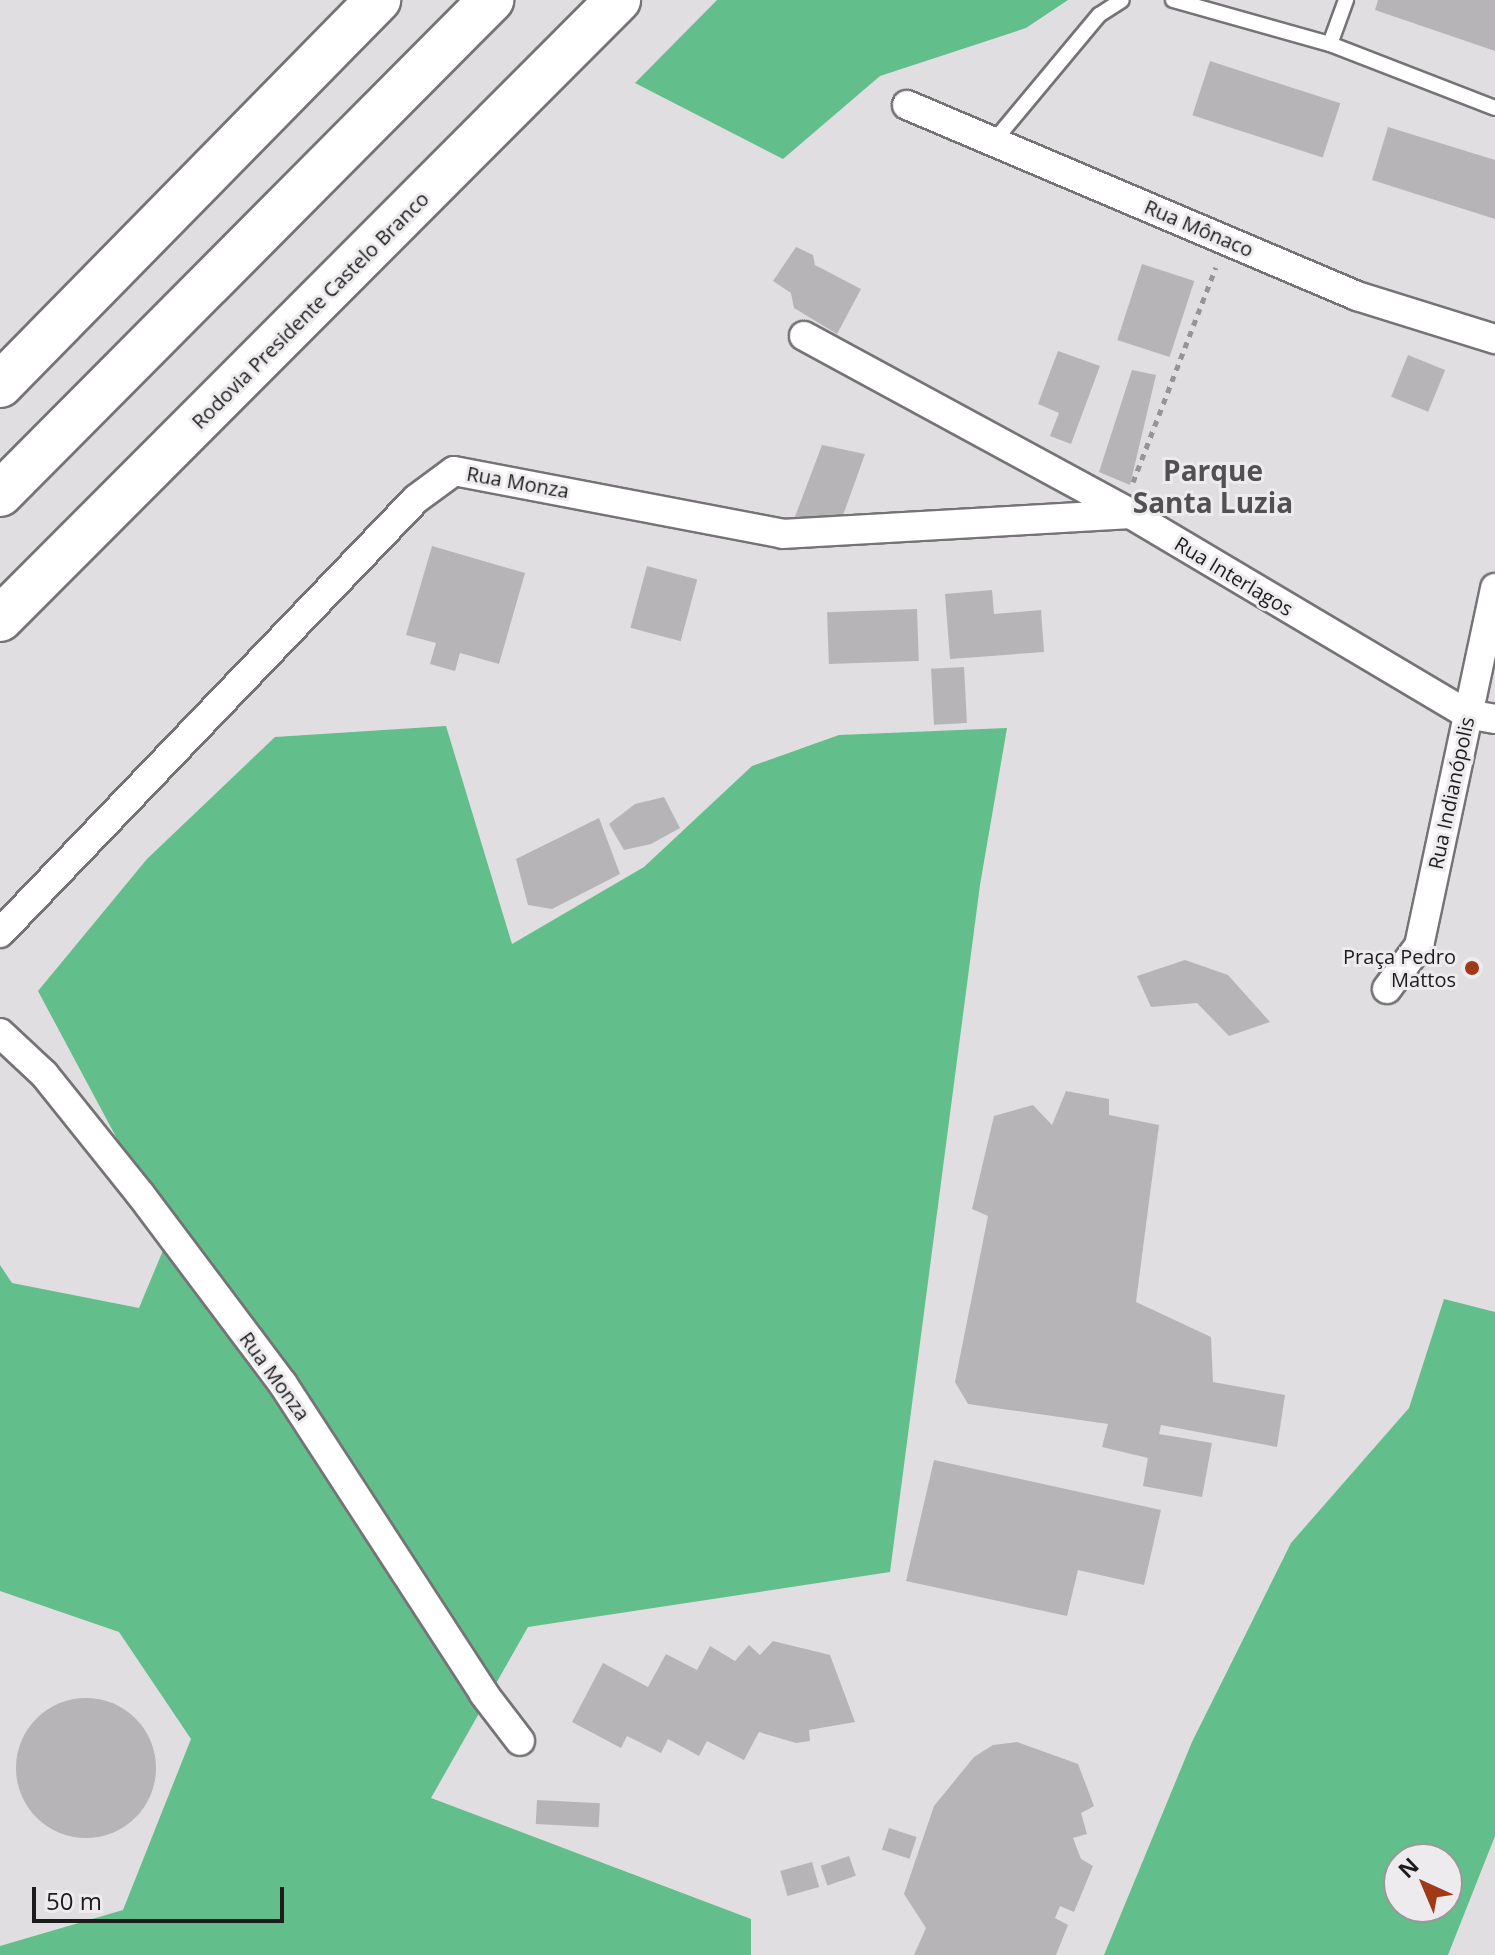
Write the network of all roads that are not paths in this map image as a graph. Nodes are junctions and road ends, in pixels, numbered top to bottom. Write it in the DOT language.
graph roads {
  1 [pos="378,0"];
  2 [pos="491,0"];
  3 [pos="618,0"];
  4 [pos="1122,0"];
  5 [pos="1173,0"];
  6 [pos="1346,0"];
  7 [pos="1330,44"];
  8 [pos="907,105"];
  9 [pos="1495,108"];
  10 [pos="994,141"];
  11 [pos="804,336"];
  12 [pos="1495,339"];
  13 [pos="0,385"];
  14 [pos="0,494"];
  15 [pos="1126,512"];
  16 [pos="1495,588"];
  17 [pos="0,619"];
  18 [pos="1481,716"];
  19 [pos="0,933"];
  20 [pos="1387,989"];
  21 [pos="0,1033"];
  22 [pos="520,1741"];
  1 -- 13 [label="highway"];
  2 -- 14 [label="highway"];
  3 -- 17 [label="highway, Rodovia Presidente Castelo Branco"];
  4 -- 10 [label="lane"];
  5 -- 7 [label="lane"];
  6 -- 7 [label="lane"];
  7 -- 9 [label="lane"];
  8 -- 10 [label="street, Rua Mônaco"];
  10 -- 12 [label="street, Rua Mônaco"];
  11 -- 15 [label="street, Rua Interlagos"];
  15 -- 18 [label="street, Rua Interlagos"];
  15 -- 19 [label="street, Rua Monza"];
  16 -- 18 [label="street, Rua Indianópolis"];
  18 -- 20 [label="street, Rua Indianópolis"];
  21 -- 22 [label="street, Rua Monza"];
}
